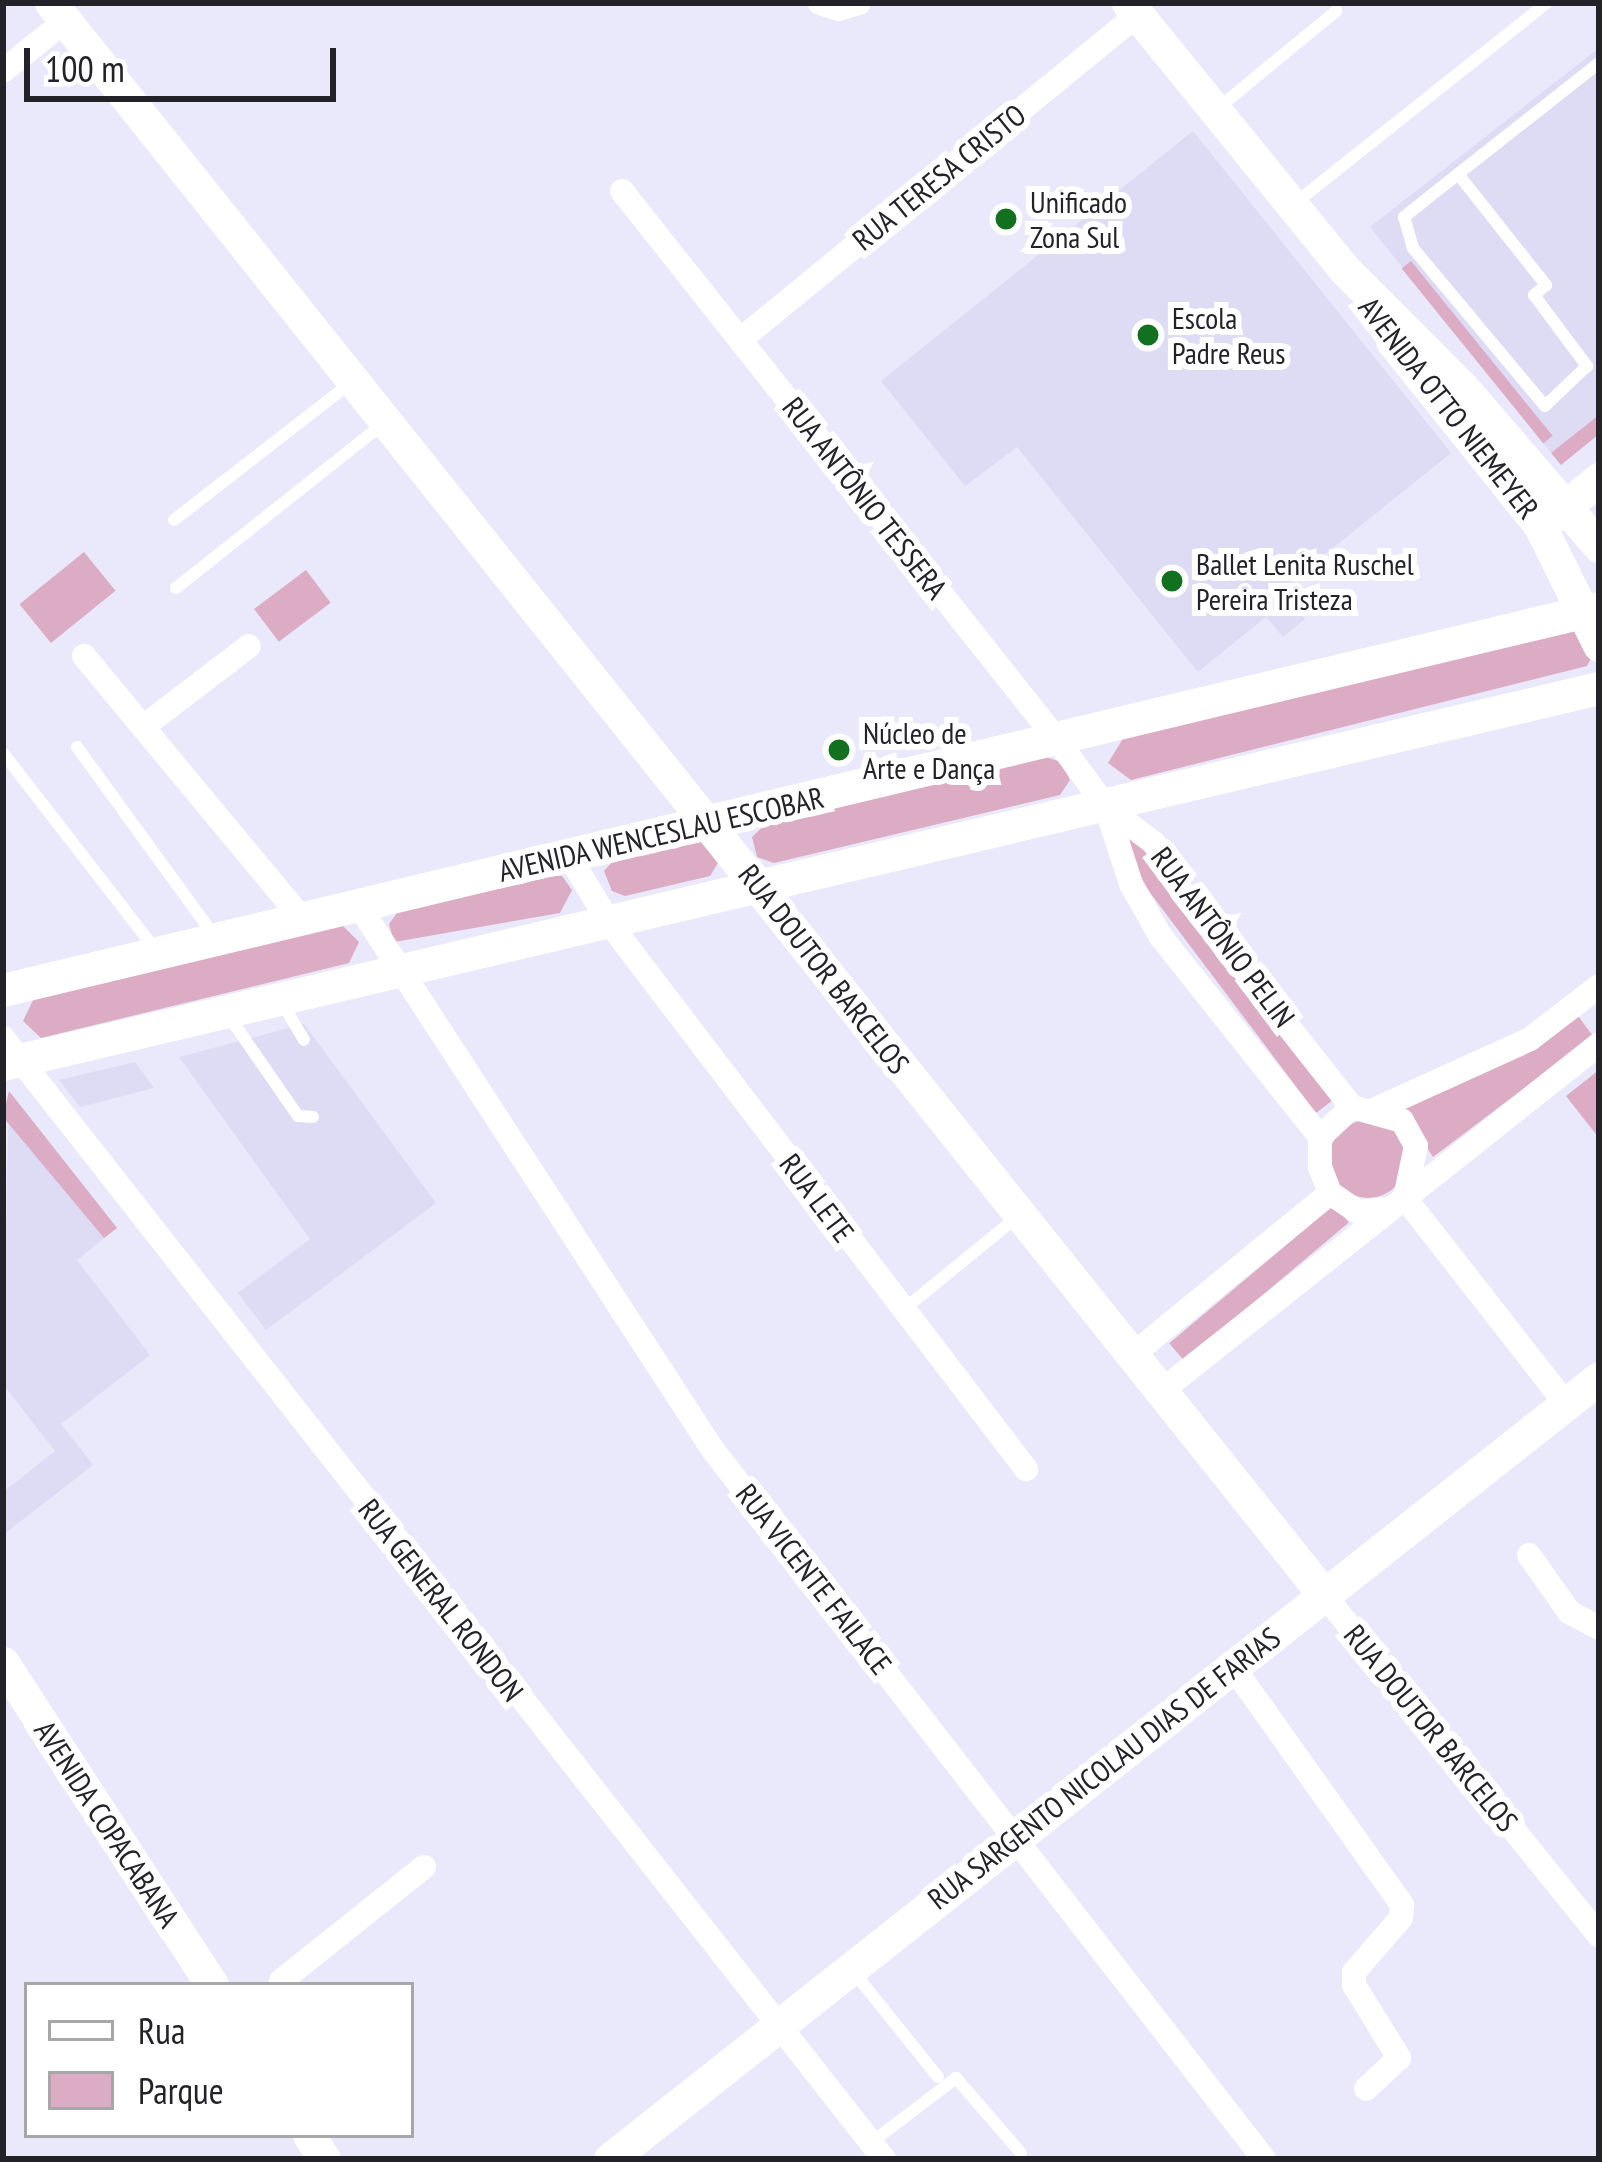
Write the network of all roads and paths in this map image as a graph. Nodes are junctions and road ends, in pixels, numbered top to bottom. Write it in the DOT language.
graph roads {
  1 [pos="820,3"];
  2 [pos="859,3"];
  3 [pos="1547,3"];
  4 [pos="68,9"];
  5 [pos="1133,9"];
  6 [pos="1336,11"];
  7 [pos="1599,63"];
  8 [pos="3,71"];
  9 [pos="1216,111"];
  10 [pos="1458,173"];
  11 [pos="622,191"];
  12 [pos="1293,205"];
  13 [pos="740,340"];
  14 [pos="354,380"];
  15 [pos="387,421"];
  16 [pos="1599,479"];
  17 [pos="1553,516"];
  18 [pos="174,520"];
  19 [pos="1599,546"];
  20 [pos="176,588"];
  21 [pos="1591,610"];
  22 [pos="1599,645"];
  23 [pos="249,646"];
  24 [pos="84,656"];
  25 [pos="1599,688"];
  26 [pos="143,727"];
  27 [pos="1058,741"];
  28 [pos="77,747"];
  29 [pos="3,753"];
  30 [pos="1106,807"];
  31 [pos="710,822"];
  32 [pos="569,856"];
  33 [pos="759,889"];
  34 [pos="359,906"];
  35 [pos="302,920"];
  36 [pos="610,924"];
  37 [pos="217,940"];
  38 [pos="158,954"];
  39 [pos="398,974"];
  40 [pos="3,990"];
  41 [pos="1595,998"];
  42 [pos="280,1001"];
  43 [pos="227,1014"];
  44 [pos="304,1040"];
  45 [pos="1599,1044"];
  46 [pos="8,1055"];
  47 [pos="1364,1108"];
  48 [pos="313,1117"];
  49 [pos="1320,1137"];
  50 [pos="1330,1193"];
  51 [pos="1397,1203"];
  52 [pos="1019,1216"];
  53 [pos="902,1311"];
  54 [pos="1131,1356"];
  55 [pos="1599,1378"];
  56 [pos="1160,1392"];
  57 [pos="1566,1404"];
  58 [pos="1026,1469"];
  59 [pos="1529,1555"];
  60 [pos="1324,1596"];
  61 [pos="1599,1628"];
  62 [pos="3,1664"];
  63 [pos="1233,1667"];
  64 [pos="1014,1836"];
  65 [pos="424,1867"];
  66 [pos="1599,1935"];
  67 [pos="851,1969"];
  68 [pos="281,1981"];
  69 [pos="210,1982"];
  70 [pos="778,2028"];
  71 [pos="938,2077"];
  72 [pos="1366,2089"];
  73 [pos="877,2151"];
  74 [pos="1022,2153"];
  75 [pos="610,2159"];
  76 [pos="1264,2159"];
  1 -- 2 [label="street"];
  3 -- 12 [label="lane"];
  4 -- 8 [label="street"];
  4 -- 14 [label="main road, RUA DOUTOR BARCELOS"];
  5 -- 9 [label="main road, AVENIDA OTTO NIEMEYER"];
  5 -- 13 [label="street, RUA TERESA CRISTO"];
  6 -- 9 [label="lane"];
  7 -- 10 [label="lane"];
  9 -- 12 [label="main road, AVENIDA OTTO NIEMEYER"];
  10 -- 10 [label="lane"];
  11 -- 13 [label="street, RUA ANTÔNIO TESSERA"];
  12 -- 17 [label="main road, AVENIDA OTTO NIEMEYER"];
  13 -- 27 [label="street, RUA ANTÔNIO TESSERA"];
  14 -- 15 [label="main road, RUA DOUTOR BARCELOS"];
  14 -- 18 [label="lane"];
  15 -- 20 [label="lane"];
  15 -- 31 [label="main road, RUA DOUTOR BARCELOS"];
  16 -- 17 [label="main road"];
  17 -- 19 [label="main road, AVENIDA OTTO NIEMEYER"];
  17 -- 21 [label="main road, AVENIDA OTTO NIEMEYER"];
  21 -- 22 [label="main road, AVENIDA OTTO NIEMEYER"];
  21 -- 27 [label="main road, AVENIDA WENCESLAU ESCOBAR"];
  23 -- 26 [label="street"];
  24 -- 26 [label="street"];
  25 -- 30 [label="main road"];
  26 -- 35 [label="street"];
  27 -- 30 [label="street, RUA ANTÔNIO TESSERA"];
  27 -- 31 [label="main road, AVENIDA WENCESLAU ESCOBAR"];
  28 -- 37 [label="lane"];
  29 -- 38 [label="lane"];
  30 -- 33 [label="main road"];
  30 -- 47 [label="street, RUA ANTÔNIO PELIN"];
  30 -- 49 [label="street, RUA ANTÔNIO PELIN"];
  31 -- 32 [label="main road, AVENIDA WENCESLAU ESCOBAR"];
  31 -- 33 [label="main road, RUA DOUTOR BARCELOS"];
  32 -- 34 [label="main road, AVENIDA WENCESLAU ESCOBAR"];
  32 -- 36 [label="street, RUA LETE"];
  33 -- 36 [label="main road"];
  33 -- 52 [label="main road, RUA DOUTOR BARCELOS"];
  34 -- 35 [label="main road, AVENIDA WENCESLAU ESCOBAR"];
  34 -- 39 [label="street, RUA VICENTE FAILACE"];
  35 -- 37 [label="main road, AVENIDA WENCESLAU ESCOBAR"];
  36 -- 39 [label="main road"];
  36 -- 53 [label="street, RUA LETE"];
  37 -- 38 [label="main road, AVENIDA WENCESLAU ESCOBAR"];
  38 -- 40 [label="main road, AVENIDA WENCESLAU ESCOBAR"];
  39 -- 42 [label="main road"];
  39 -- 64 [label="street, RUA VICENTE FAILACE"];
  41 -- 47 [label="street"];
  42 -- 43 [label="main road"];
  42 -- 44 [label="lane"];
  43 -- 46 [label="main road"];
  43 -- 48 [label="lane"];
  45 -- 51 [label="street"];
  46 -- 70 [label="street, RUA GENERAL RONDON"];
  47 -- 49 [label="street"];
  47 -- 51 [label="street"];
  49 -- 50 [label="street"];
  50 -- 51 [label="street"];
  50 -- 54 [label="street"];
  51 -- 56 [label="street"];
  51 -- 57 [label="street"];
  52 -- 53 [label="lane"];
  52 -- 54 [label="main road, RUA DOUTOR BARCELOS"];
  53 -- 58 [label="street, RUA LETE"];
  54 -- 56 [label="main road, RUA DOUTOR BARCELOS"];
  55 -- 57 [label="main road, RUA SARGENTO NICOLAU DIAS DE FARIAS"];
  56 -- 60 [label="main road, RUA DOUTOR BARCELOS"];
  57 -- 60 [label="main road, RUA SARGENTO NICOLAU DIAS DE FARIAS"];
  59 -- 61 [label="street"];
  60 -- 63 [label="main road, RUA SARGENTO NICOLAU DIAS DE FARIAS"];
  60 -- 66 [label="street, RUA DOUTOR BARCELOS"];
  62 -- 69 [label="main road, AVENIDA COPACABANA"];
  63 -- 64 [label="main road, RUA SARGENTO NICOLAU DIAS DE FARIAS"];
  63 -- 72 [label="street"];
  64 -- 67 [label="main road, RUA SARGENTO NICOLAU DIAS DE FARIAS"];
  64 -- 76 [label="street, RUA VICENTE FAILACE"];
  65 -- 68 [label="street"];
  67 -- 70 [label="main road, RUA SARGENTO NICOLAU DIAS DE FARIAS"];
  67 -- 71 [label="lane"];
  70 -- 73 [label="street, RUA GENERAL RONDON"];
  70 -- 75 [label="main road, RUA SARGENTO NICOLAU DIAS DE FARIAS"];
  73 -- 74 [label="lane"];
}
